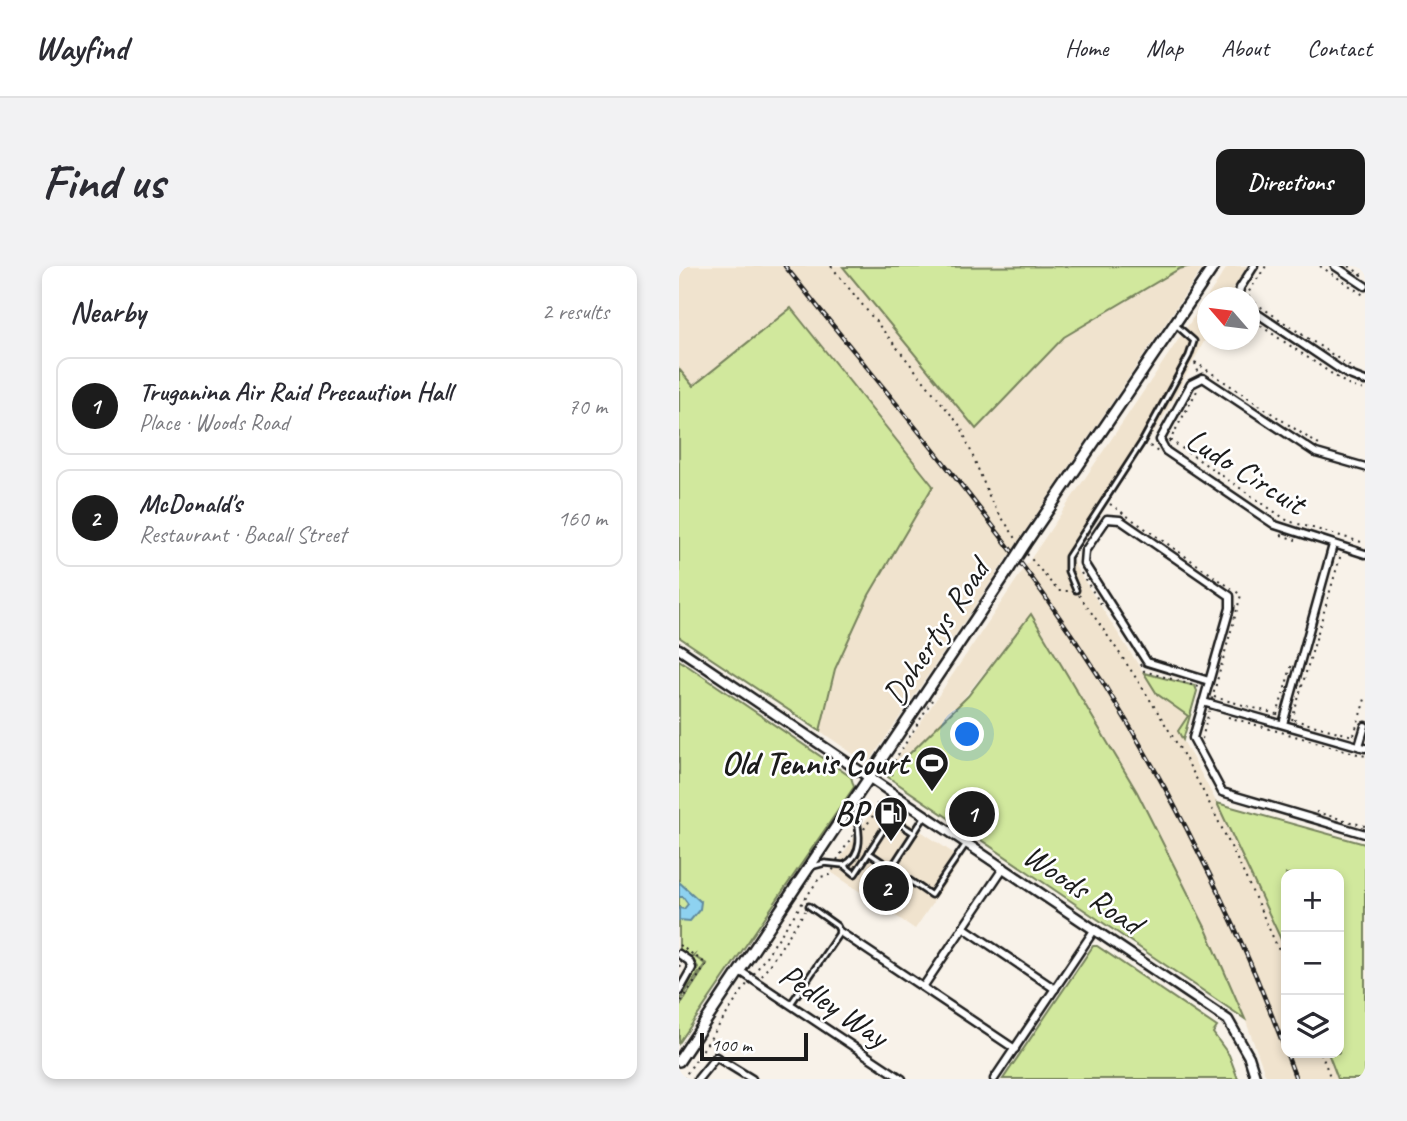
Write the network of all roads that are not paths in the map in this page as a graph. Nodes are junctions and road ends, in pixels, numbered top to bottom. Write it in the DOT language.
graph roads {
  1 [pos="1214,266"];
  2 [pos="1254,266"];
  3 [pos="1335,266"];
  4 [pos="1365,286"];
  5 [pos="1241,287"];
  6 [pos="1260,315"];
  7 [pos="1174,324"];
  8 [pos="1365,382"];
  9 [pos="1365,467"];
  10 [pos="1333,545"];
  11 [pos="1365,554"];
  12 [pos="1076,590"];
  13 [pos="679,649"];
  14 [pos="1209,681"];
  15 [pos="1206,706"];
  16 [pos="1287,725"];
  17 [pos="1365,726"];
  18 [pos="1362,747"];
  19 [pos="870,780"];
  20 [pos="854,803"];
  21 [pos="925,816"];
  22 [pos="914,833"];
  23 [pos="1365,834"];
  24 [pos="967,842"];
  25 [pos="869,853"];
  26 [pos="843,865"];
  27 [pos="811,867"];
  28 [pos="892,867"];
  29 [pos="1004,867"];
  30 [pos="809,906"];
  31 [pos="963,927"];
  32 [pos="1095,929"];
  33 [pos="840,932"];
  34 [pos="679,954"];
  35 [pos="740,971"];
  36 [pos="923,987"];
  37 [pos="1055,989"];
  38 [pos="679,991"];
  39 [pos="790,1005"];
  40 [pos="1015,1049"];
  41 [pos="679,1061"];
  42 [pos="698,1079"];
  43 [pos="752,1079"];
  44 [pos="902,1079"];
  45 [pos="994,1079"];
  46 [pos="1256,1079"];
  1 -- 7 [label="main road, Dohertys Road"];
  2 -- 5 [label="street"];
  3 -- 4 [label="street"];
  6 -- 8 [label="street"];
  7 -- 12 [label="lane"];
  7 -- 19 [label="main road, Dohertys Road, bridge"];
  9 -- 10 [label="street, Ludo Circuit"];
  10 -- 11 [label="street, Ludo Circuit"];
  10 -- 16 [label="street"];
  13 -- 19 [label="street, Woods Road"];
  14 -- 14 [label="street"];
  14 -- 15 [label="street"];
  15 -- 16 [label="street"];
  15 -- 23 [label="street"];
  16 -- 18 [label="street"];
  17 -- 18 [label="street"];
  19 -- 20 [label="main road, Dohertys Road"];
  19 -- 21 [label="street, Woods Road"];
  20 -- 26 [label="lane"];
  20 -- 27 [label="main road, Dohertys Road"];
  21 -- 22 [label="lane"];
  21 -- 24 [label="street, Woods Road"];
  22 -- 25 [label="lane"];
  22 -- 28 [label="lane"];
  24 -- 28 [label="lane"];
  24 -- 29 [label="street, Woods Road"];
  25 -- 26 [label="lane"];
  25 -- 28 [label="lane"];
  26 -- 27 [label="lane"];
  27 -- 35 [label="main road, Dohertys Road"];
  29 -- 31 [label="street"];
  29 -- 32 [label="street, Woods Road"];
  30 -- 33 [label="lane"];
  31 -- 36 [label="street"];
  31 -- 37 [label="street"];
  32 -- 37 [label="street"];
  32 -- 46 [label="street, Woods Road"];
  33 -- 36 [label="street"];
  33 -- 39 [label="lane"];
  34 -- 38 [label="street"];
  35 -- 39 [label="street, Pedley Way"];
  35 -- 41 [label="main road, Dohertys Road"];
  36 -- 40 [label="street"];
  37 -- 40 [label="street"];
  39 -- 44 [label="street, Pedley Way"];
  40 -- 45 [label="street"];
  42 -- 43 [label="street"];
}
